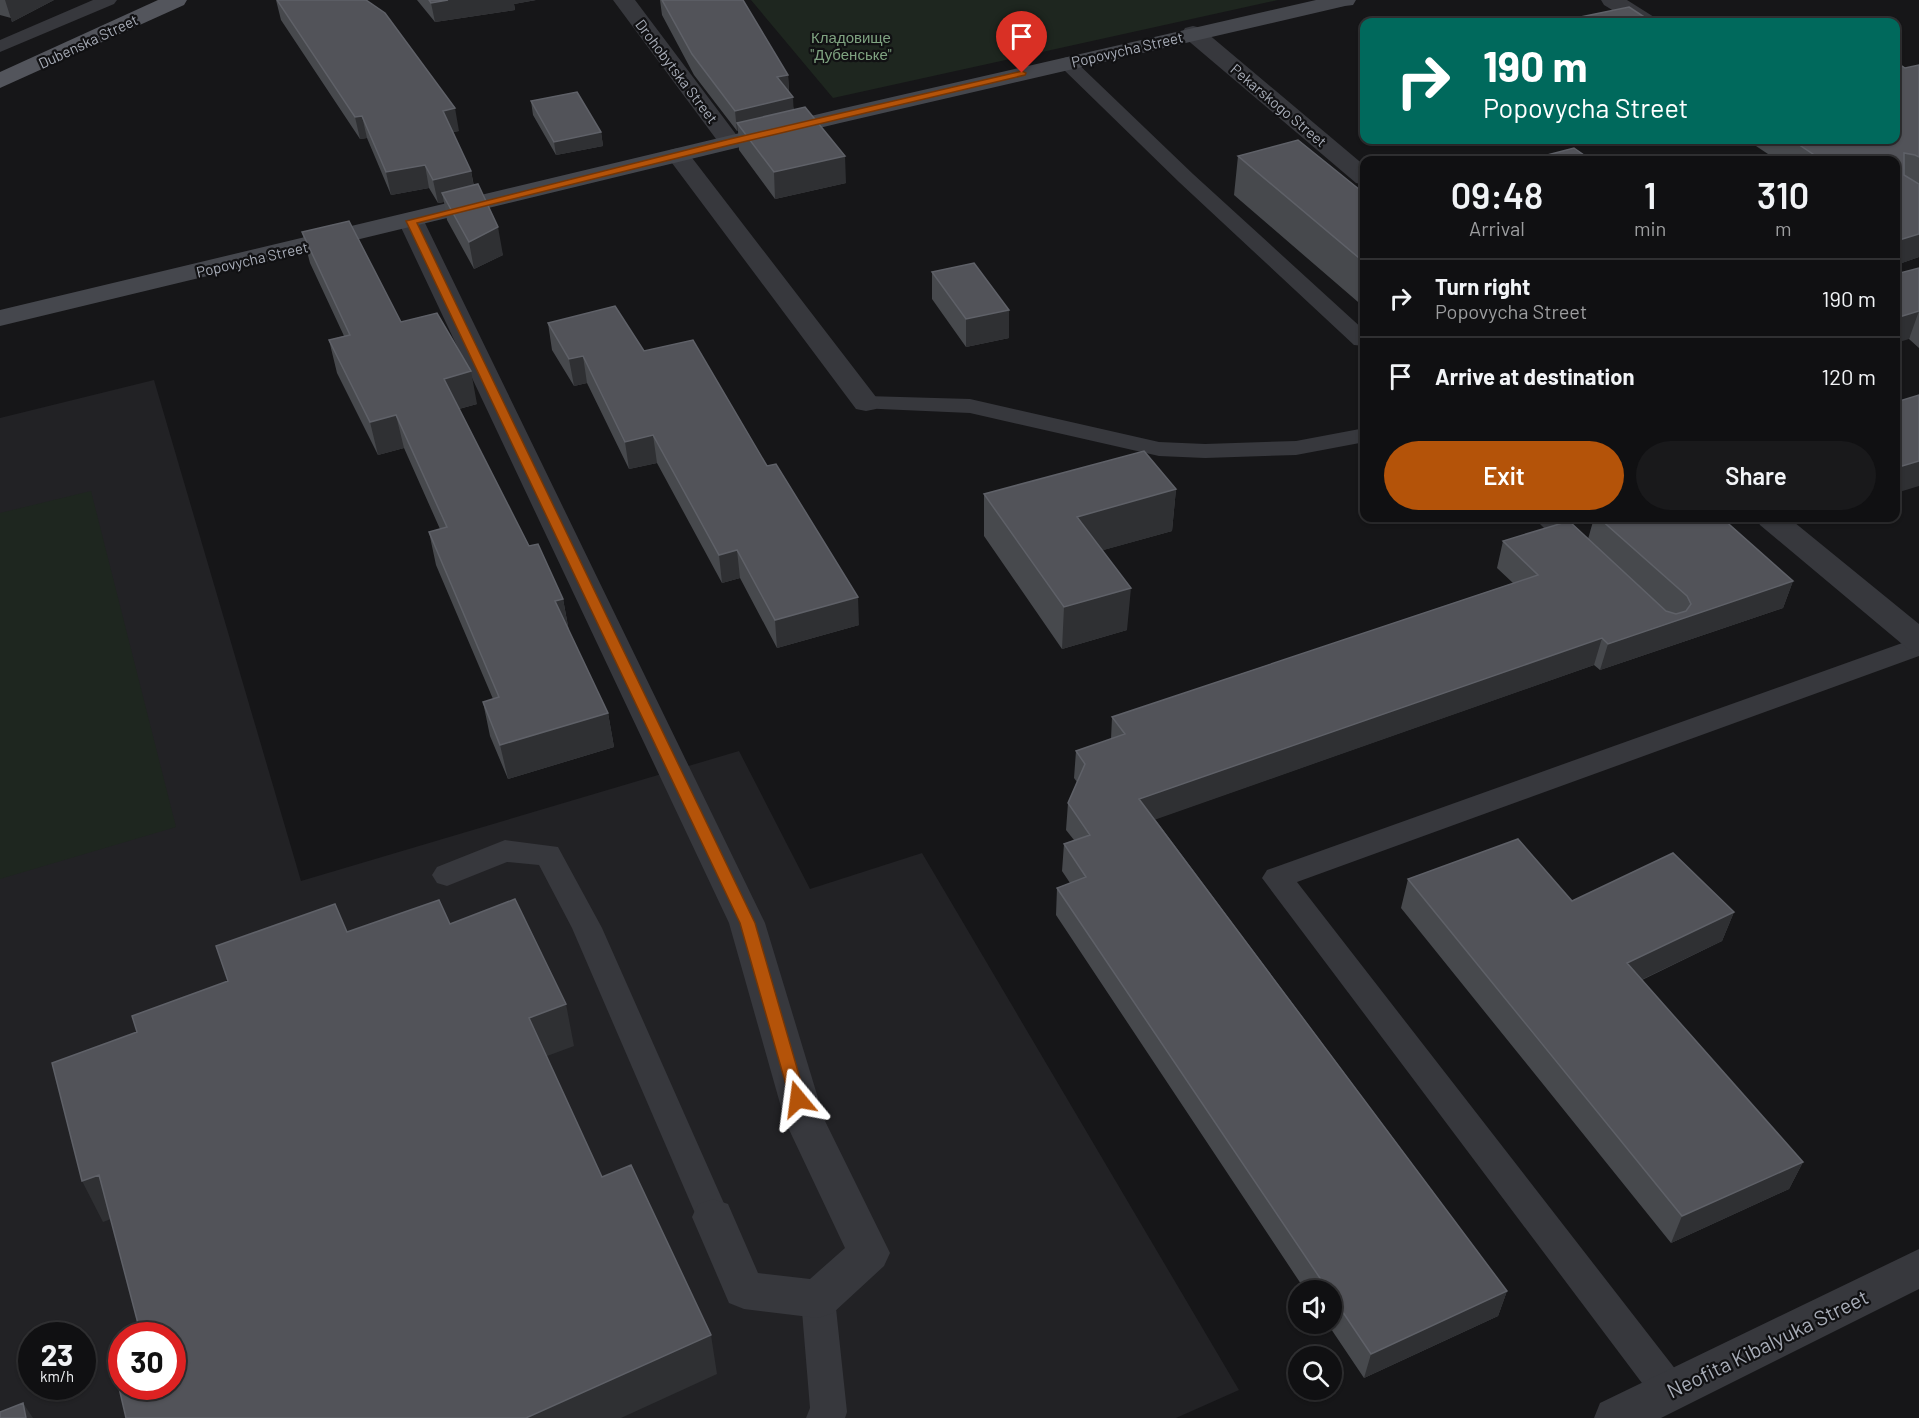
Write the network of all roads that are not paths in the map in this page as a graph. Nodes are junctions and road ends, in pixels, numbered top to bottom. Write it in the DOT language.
graph roads {
  1 [pos="108,0"];
  2 [pos="176,0"];
  3 [pos="624,0"];
  4 [pos="1345,0"];
  5 [pos="1612,0"];
  6 [pos="1640,18"];
  7 [pos="1193,33"];
  8 [pos="0,47"];
  9 [pos="1066,63"];
  10 [pos="0,81"];
  11 [pos="730,142"];
  12 [pos="678,155"];
  13 [pos="1360,174"];
  14 [pos="411,221"];
  15 [pos="0,318"];
  16 [pos="1360,337"];
  17 [pos="866,403"];
  18 [pos="1360,436"];
  19 [pos="1550,522"];
  20 [pos="1776,522"];
  21 [pos="1598,566"];
  22 [pos="1919,641"];
  23 [pos="1919,646"];
  24 [pos="447,875"];
  25 [pos="713,1217"];
  26 [pos="1919,1268"];
  27 [pos="818,1299"];
  28 [pos="1670,1391"];
  29 [pos="824,1418"];
  30 [pos="1616,1418"];
  1 -- 8 [label="lane"];
  2 -- 10 [label="main road, Dubenska Street"];
  3 -- 11 [label="street, Drohobytska Street"];
  4 -- 7 [label="street, Popovycha Street"];
  5 -- 6 [label="street"];
  7 -- 9 [label="street, Popovycha Street"];
  7 -- 13 [label="street, Pekarskogo Street"];
  9 -- 11 [label="street, Popovycha Street"];
  9 -- 16 [label="lane"];
  11 -- 12 [label="street, Popovycha Street"];
  12 -- 14 [label="street, Popovycha Street"];
  12 -- 17 [label="street"];
  14 -- 15 [label="street, Popovycha Street"];
  14 -- 27 [label="street"];
  17 -- 18 [label="lane"];
  19 -- 21 [label="lane"];
  20 -- 22 [label="street"];
  23 -- 28 [label="lane"];
  24 -- 25 [label="lane"];
  25 -- 27 [label="street"];
  26 -- 28 [label="street, Neofita Kibalyuka Street"];
  27 -- 29 [label="lane"];
  28 -- 30 [label="street, Neofita Kibalyuka Street"];
}
